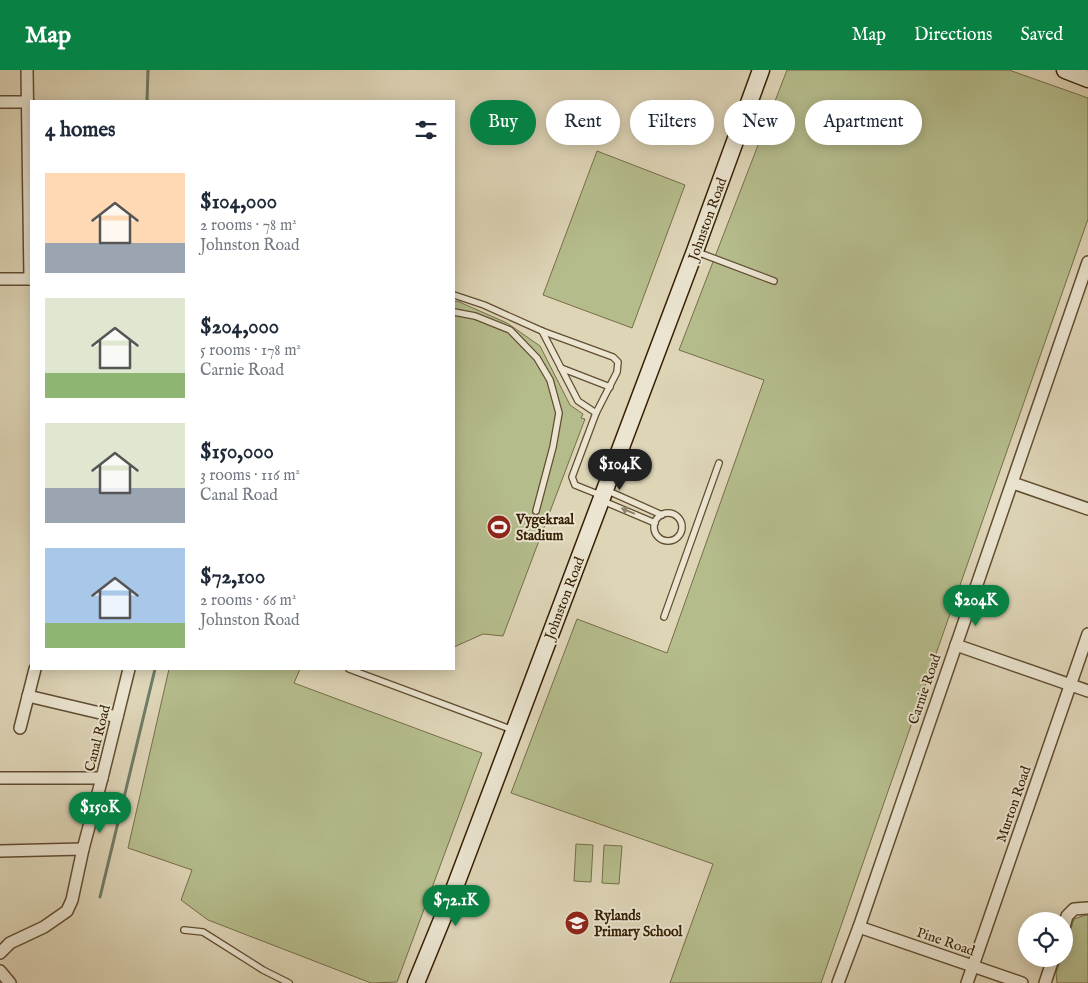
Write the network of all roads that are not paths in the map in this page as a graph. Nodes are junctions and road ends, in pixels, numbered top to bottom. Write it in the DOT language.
graph roads {
  1 [pos="27,70"];
  2 [pos="761,70"];
  3 [pos="1065,70"];
  4 [pos="1088,79"];
  5 [pos="0,102"];
  6 [pos="28,102"];
  7 [pos="30,122"];
  8 [pos="30,148"];
  9 [pos="695,251"];
  10 [pos="1088,262"];
  11 [pos="0,279"];
  12 [pos="30,279"];
  13 [pos="774,281"];
  14 [pos="455,295"];
  15 [pos="455,312"];
  16 [pos="542,331"];
  17 [pos="561,368"];
  18 [pos="610,387"];
  19 [pos="596,413"];
  20 [pos="719,463"];
  21 [pos="1013,483"];
  22 [pos="603,495"];
  23 [pos="1088,509"];
  24 [pos="536,511"];
  25 [pos="662,514"];
  26 [pos="655,522"];
  27 [pos="681,532"];
  28 [pos="693,536"];
  29 [pos="664,616"];
  30 [pos="1088,634"];
  31 [pos="956,645"];
  32 [pos="35,670"];
  33 [pos="129,670"];
  34 [pos="352,670"];
  35 [pos="1070,685"];
  36 [pos="1088,691"];
  37 [pos="28,696"];
  38 [pos="117,717"];
  39 [pos="20,728"];
  40 [pos="514,731"];
  41 [pos="0,778"];
  42 [pos="102,778"];
  43 [pos="83,849"];
  44 [pos="0,851"];
  45 [pos="1088,908"];
  46 [pos="1071,912"];
  47 [pos="860,927"];
  48 [pos="184,930"];
  49 [pos="0,953"];
  50 [pos="973,966"];
  51 [pos="1050,967"];
  52 [pos="0,971"];
  53 [pos="10,983"];
  54 [pos="289,983"];
  55 [pos="416,983"];
  56 [pos="838,983"];
  57 [pos="967,983"];
  58 [pos="1022,983"];
  59 [pos="1045,983"];
  1 -- 6 [label="street"];
  2 -- 9 [label="street, Johnston Road"];
  3 -- 4 [label="street"];
  5 -- 6 [label="street"];
  6 -- 7 [label="street"];
  7 -- 8 [label="street"];
  8 -- 12 [label="street"];
  9 -- 13 [label="lane"];
  9 -- 22 [label="street, Johnston Road"];
  10 -- 21 [label="street, Carnie Road"];
  11 -- 12 [label="street"];
  14 -- 16 [label="lane"];
  15 -- 24 [label="lane"];
  16 -- 17 [label="lane"];
  16 -- 18 [label="lane"];
  17 -- 18 [label="lane"];
  17 -- 19 [label="lane"];
  18 -- 19 [label="lane"];
  19 -- 22 [label="lane"];
  20 -- 28 [label="lane"];
  21 -- 23 [label="street"];
  21 -- 31 [label="street, Carnie Road"];
  22 -- 25 [label="lane"];
  26 -- 22 [label="lane, one-way"];
  22 -- 40 [label="street, Johnston Road"];
  25 -- 26 [label="lane"];
  25 -- 27 [label="lane"];
  26 -- 27 [label="lane"];
  27 -- 28 [label="lane"];
  28 -- 29 [label="lane"];
  30 -- 35 [label="street, Murton Road"];
  31 -- 35 [label="street"];
  31 -- 47 [label="street, Carnie Road"];
  32 -- 37 [label="street"];
  33 -- 38 [label="street, Canal Road"];
  34 -- 40 [label="lane"];
  35 -- 36 [label="street"];
  35 -- 50 [label="street, Murton Road"];
  37 -- 38 [label="street"];
  37 -- 39 [label="street"];
  38 -- 42 [label="street, Canal Road"];
  40 -- 55 [label="street, Johnston Road"];
  41 -- 42 [label="street"];
  42 -- 43 [label="street, Canal Road"];
  43 -- 44 [label="street"];
  43 -- 49 [label="street, Canal Road"];
  45 -- 46 [label="street"];
  47 -- 50 [label="street, Pine Road"];
  47 -- 56 [label="street, Carnie Road"];
  48 -- 54 [label="lane"];
  50 -- 57 [label="street, Murton Road"];
  50 -- 58 [label="street, Pine Road"];
  51 -- 59 [label="street"];
  52 -- 53 [label="street"];
}
